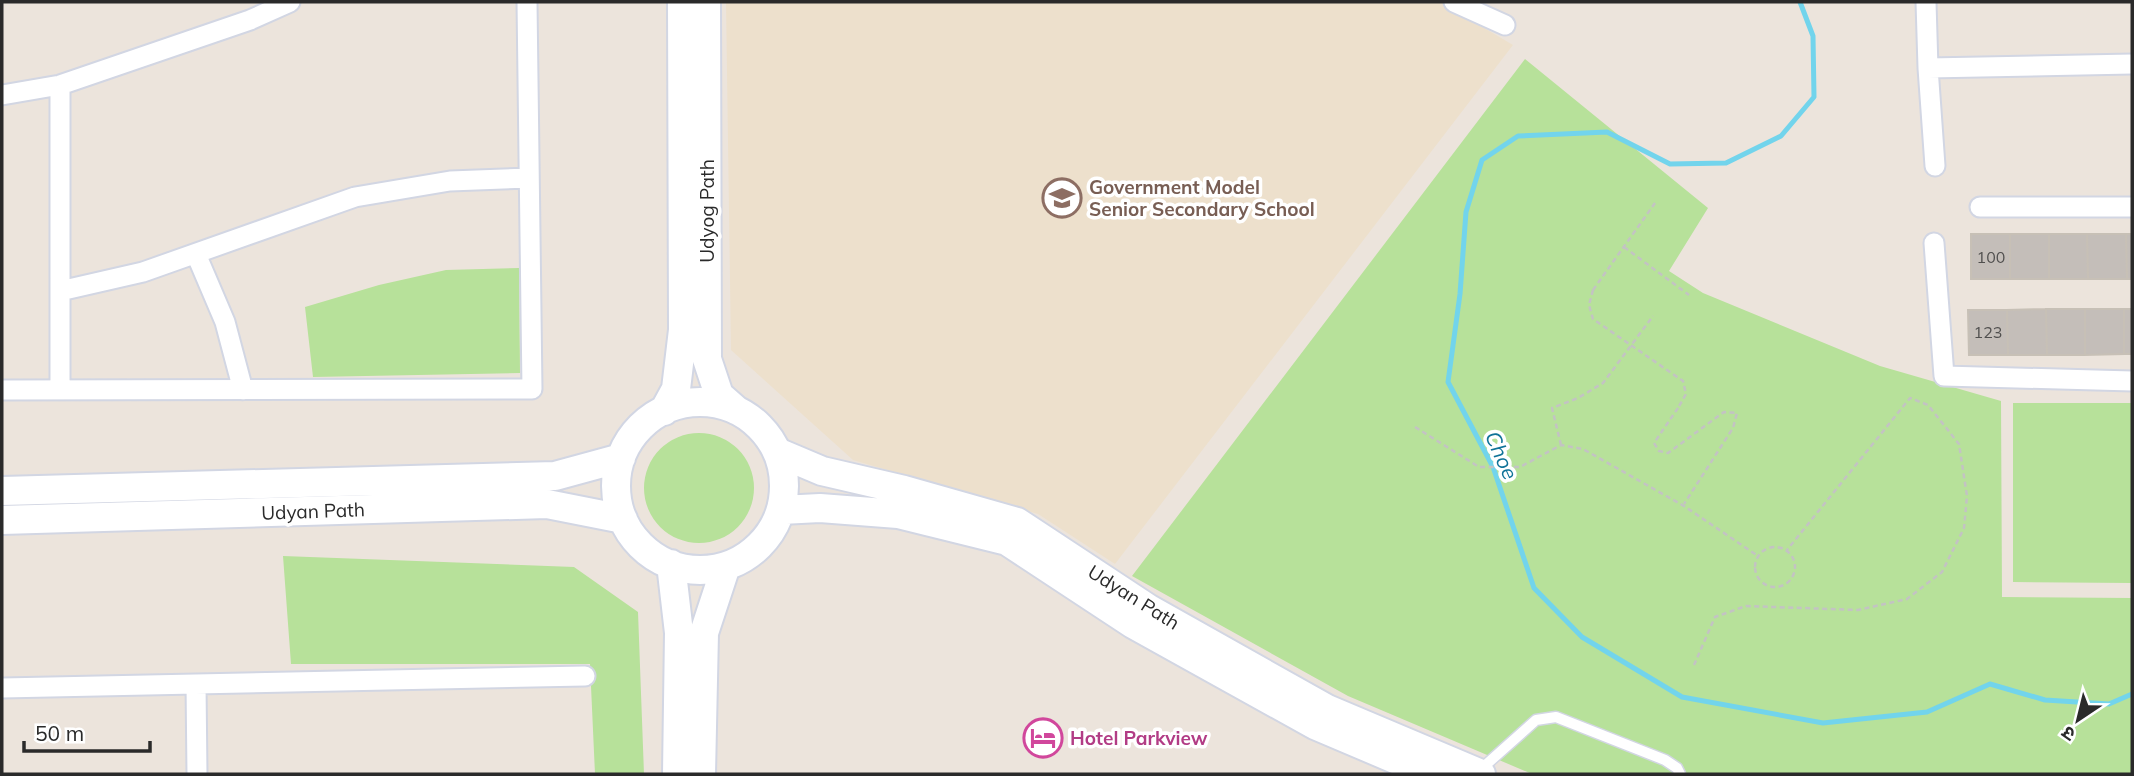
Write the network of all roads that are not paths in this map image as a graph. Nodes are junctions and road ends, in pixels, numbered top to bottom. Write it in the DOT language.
graph roads {
  1 [pos="290,2"];
  2 [pos="527,2"];
  3 [pos="682,2"];
  4 [pos="706,2"];
  5 [pos="1454,2"];
  6 [pos="1926,2"];
  7 [pos="1505,25"];
  8 [pos="2132,64"];
  9 [pos="1928,68"];
  10 [pos="60,85"];
  11 [pos="2,95"];
  12 [pos="1936,166"];
  13 [pos="529,178"];
  14 [pos="1980,207"];
  15 [pos="2132,207"];
  16 [pos="1934,243"];
  17 [pos="196,254"];
  18 [pos="60,291"];
  19 [pos="2132,381"];
  20 [pos="2,390"];
  21 [pos="60,390"];
  22 [pos="243,390"];
  23 [pos="736,410"];
  24 [pos="664,411"];
  25 [pos="777,452"];
  26 [pos="621,458"];
  27 [pos="2,491"];
  28 [pos="781,510"];
  29 [pos="623,519"];
  30 [pos="2,520"];
  31 [pos="671,564"];
  32 [pos="726,566"];
  33 [pos="585,676"];
  34 [pos="196,684"];
  35 [pos="2,688"];
  36 [pos="197,774"];
  37 [pos="677,774"];
  38 [pos="701,774"];
  39 [pos="1430,774"];
  40 [pos="1479,774"];
  41 [pos="1680,774"];
  1 -- 10 [label="street"];
  2 -- 13 [label="street"];
  3 -- 24 [label="main road, Udyog Path"];
  4 -- 23 [label="main road, Udyog Path"];
  5 -- 7 [label="street"];
  6 -- 9 [label="street"];
  8 -- 9 [label="street"];
  9 -- 12 [label="street"];
  10 -- 11 [label="street"];
  10 -- 18 [label="street"];
  13 -- 17 [label="street"];
  13 -- 22 [label="street"];
  14 -- 15 [label="street"];
  16 -- 19 [label="street"];
  17 -- 18 [label="street"];
  17 -- 22 [label="street"];
  18 -- 21 [label="street"];
  20 -- 21 [label="street"];
  21 -- 22 [label="street"];
  23 -- 24 [label="main road"];
  23 -- 25 [label="main road"];
  24 -- 26 [label="main road"];
  25 -- 28 [label="main road"];
  25 -- 40 [label="main road, Udyan Path"];
  26 -- 27 [label="main road, Udyan Path"];
  26 -- 29 [label="main road"];
  28 -- 32 [label="main road"];
  28 -- 39 [label="main road, Udyan Path"];
  29 -- 30 [label="main road, Udyan Path"];
  29 -- 31 [label="main road"];
  31 -- 32 [label="main road"];
  31 -- 37 [label="main road"];
  32 -- 38 [label="main road"];
  33 -- 34 [label="street"];
  34 -- 35 [label="street"];
  34 -- 36 [label="street"];
  40 -- 41 [label="lane"];
}
